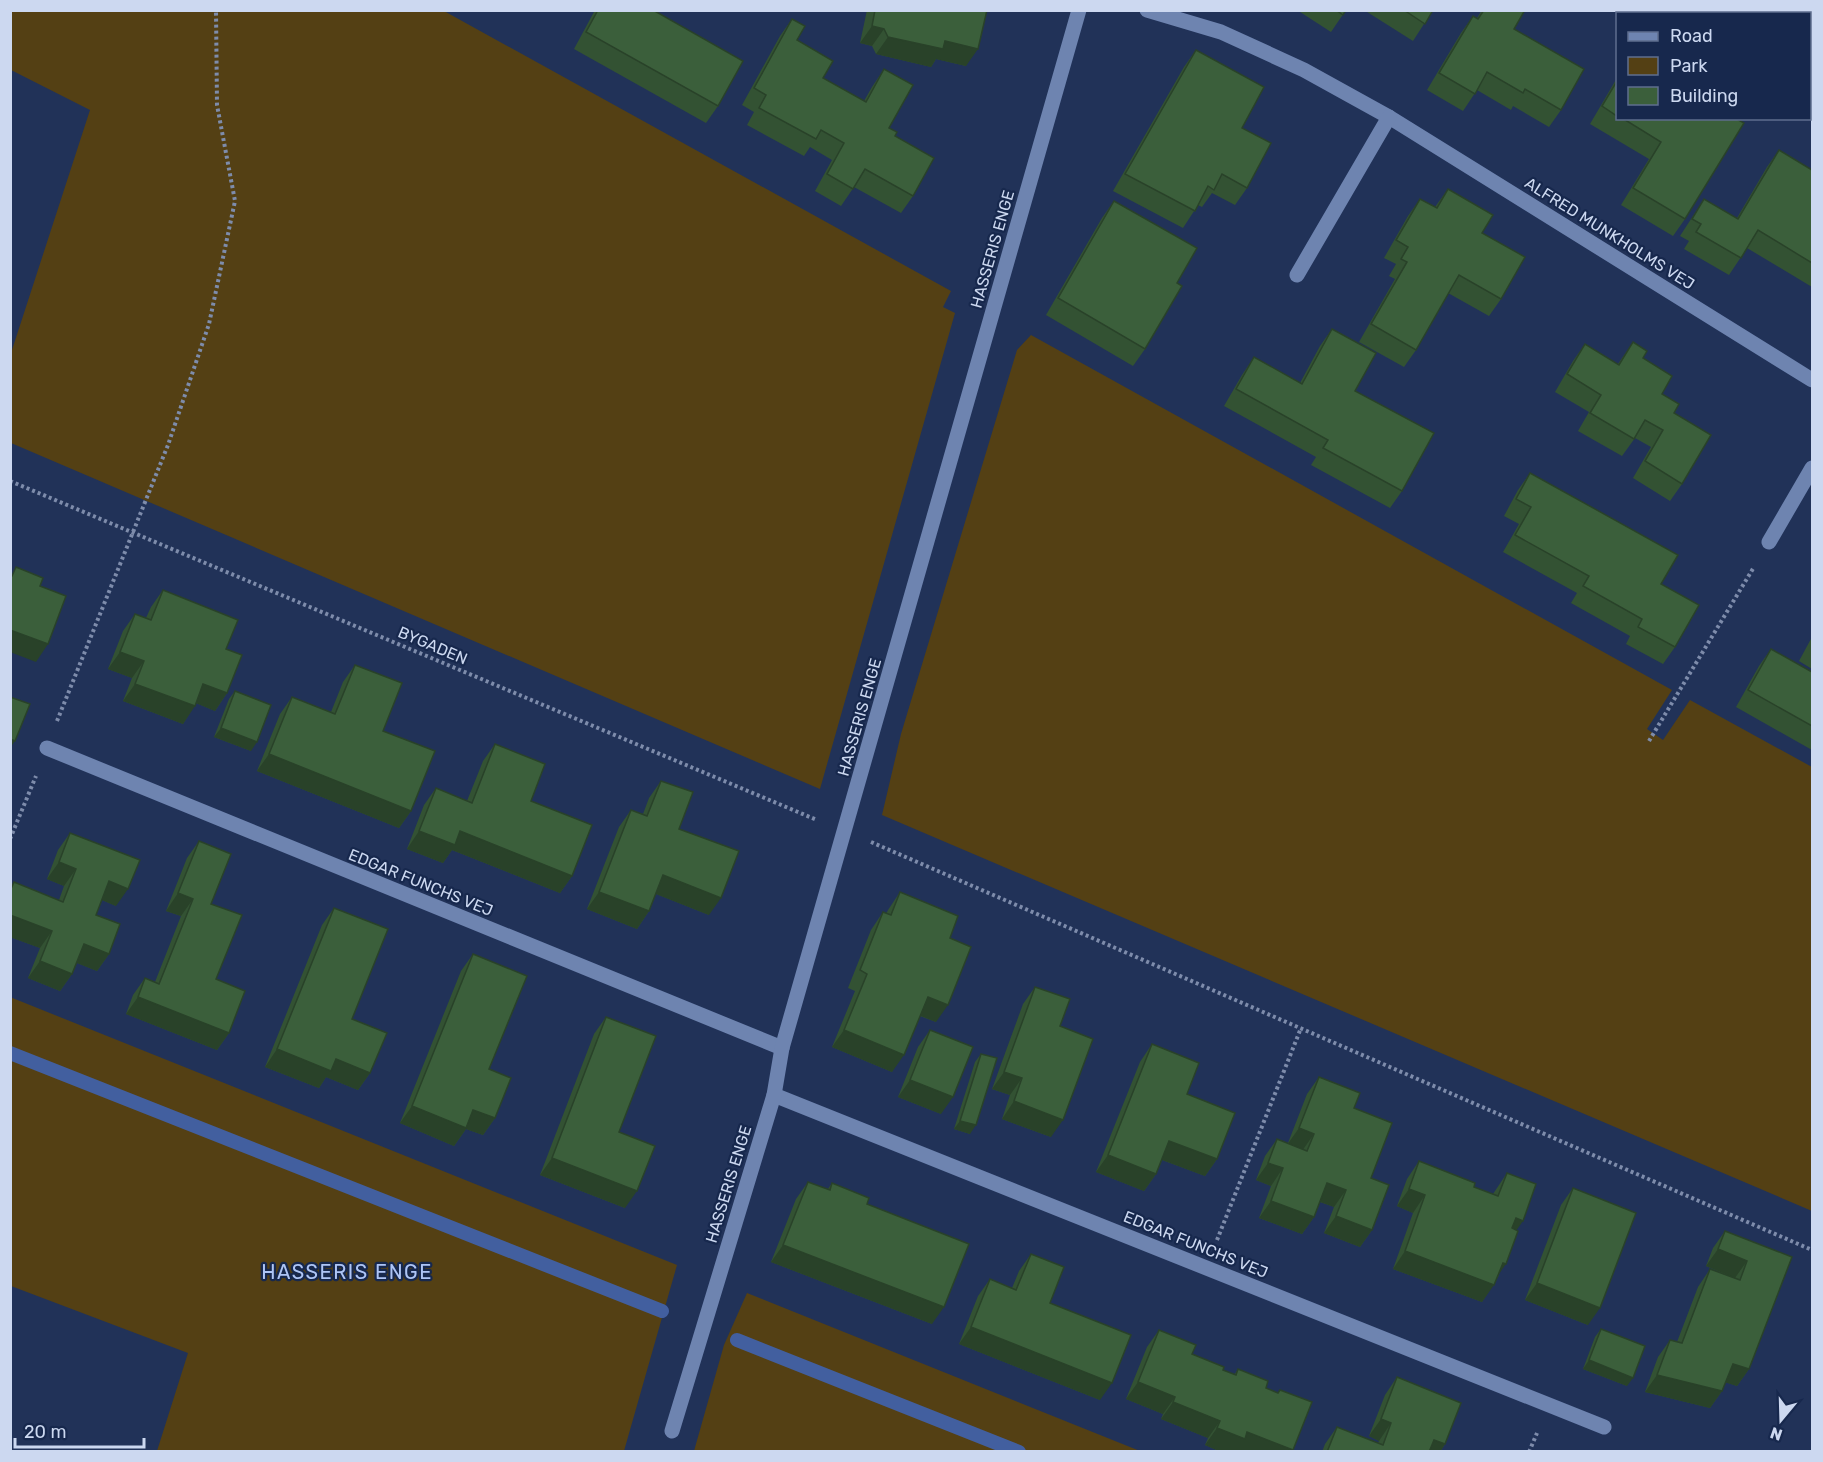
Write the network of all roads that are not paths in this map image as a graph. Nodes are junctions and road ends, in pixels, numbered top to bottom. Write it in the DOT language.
graph roads {
  1 [pos="1078,10"];
  2 [pos="1147,10"];
  3 [pos="1389,117"];
  4 [pos="1297,275"];
  5 [pos="1812,380"];
  6 [pos="1812,468"];
  7 [pos="1769,542"];
  8 [pos="47,748"];
  9 [pos="782,1048"];
  10 [pos="774,1095"];
  11 [pos="1604,1427"];
  12 [pos="672,1431"];
  1 -- 9 [label="street, HASSERIS ENGE"];
  2 -- 3 [label="street, ALFRED MUNKHOLMS VEJ"];
  3 -- 4 [label="street"];
  3 -- 5 [label="street, ALFRED MUNKHOLMS VEJ"];
  6 -- 7 [label="street"];
  8 -- 9 [label="street, EDGAR FUNCHS VEJ"];
  9 -- 10 [label="street, HASSERIS ENGE"];
  10 -- 11 [label="street, EDGAR FUNCHS VEJ"];
  10 -- 12 [label="street, HASSERIS ENGE"];
}
